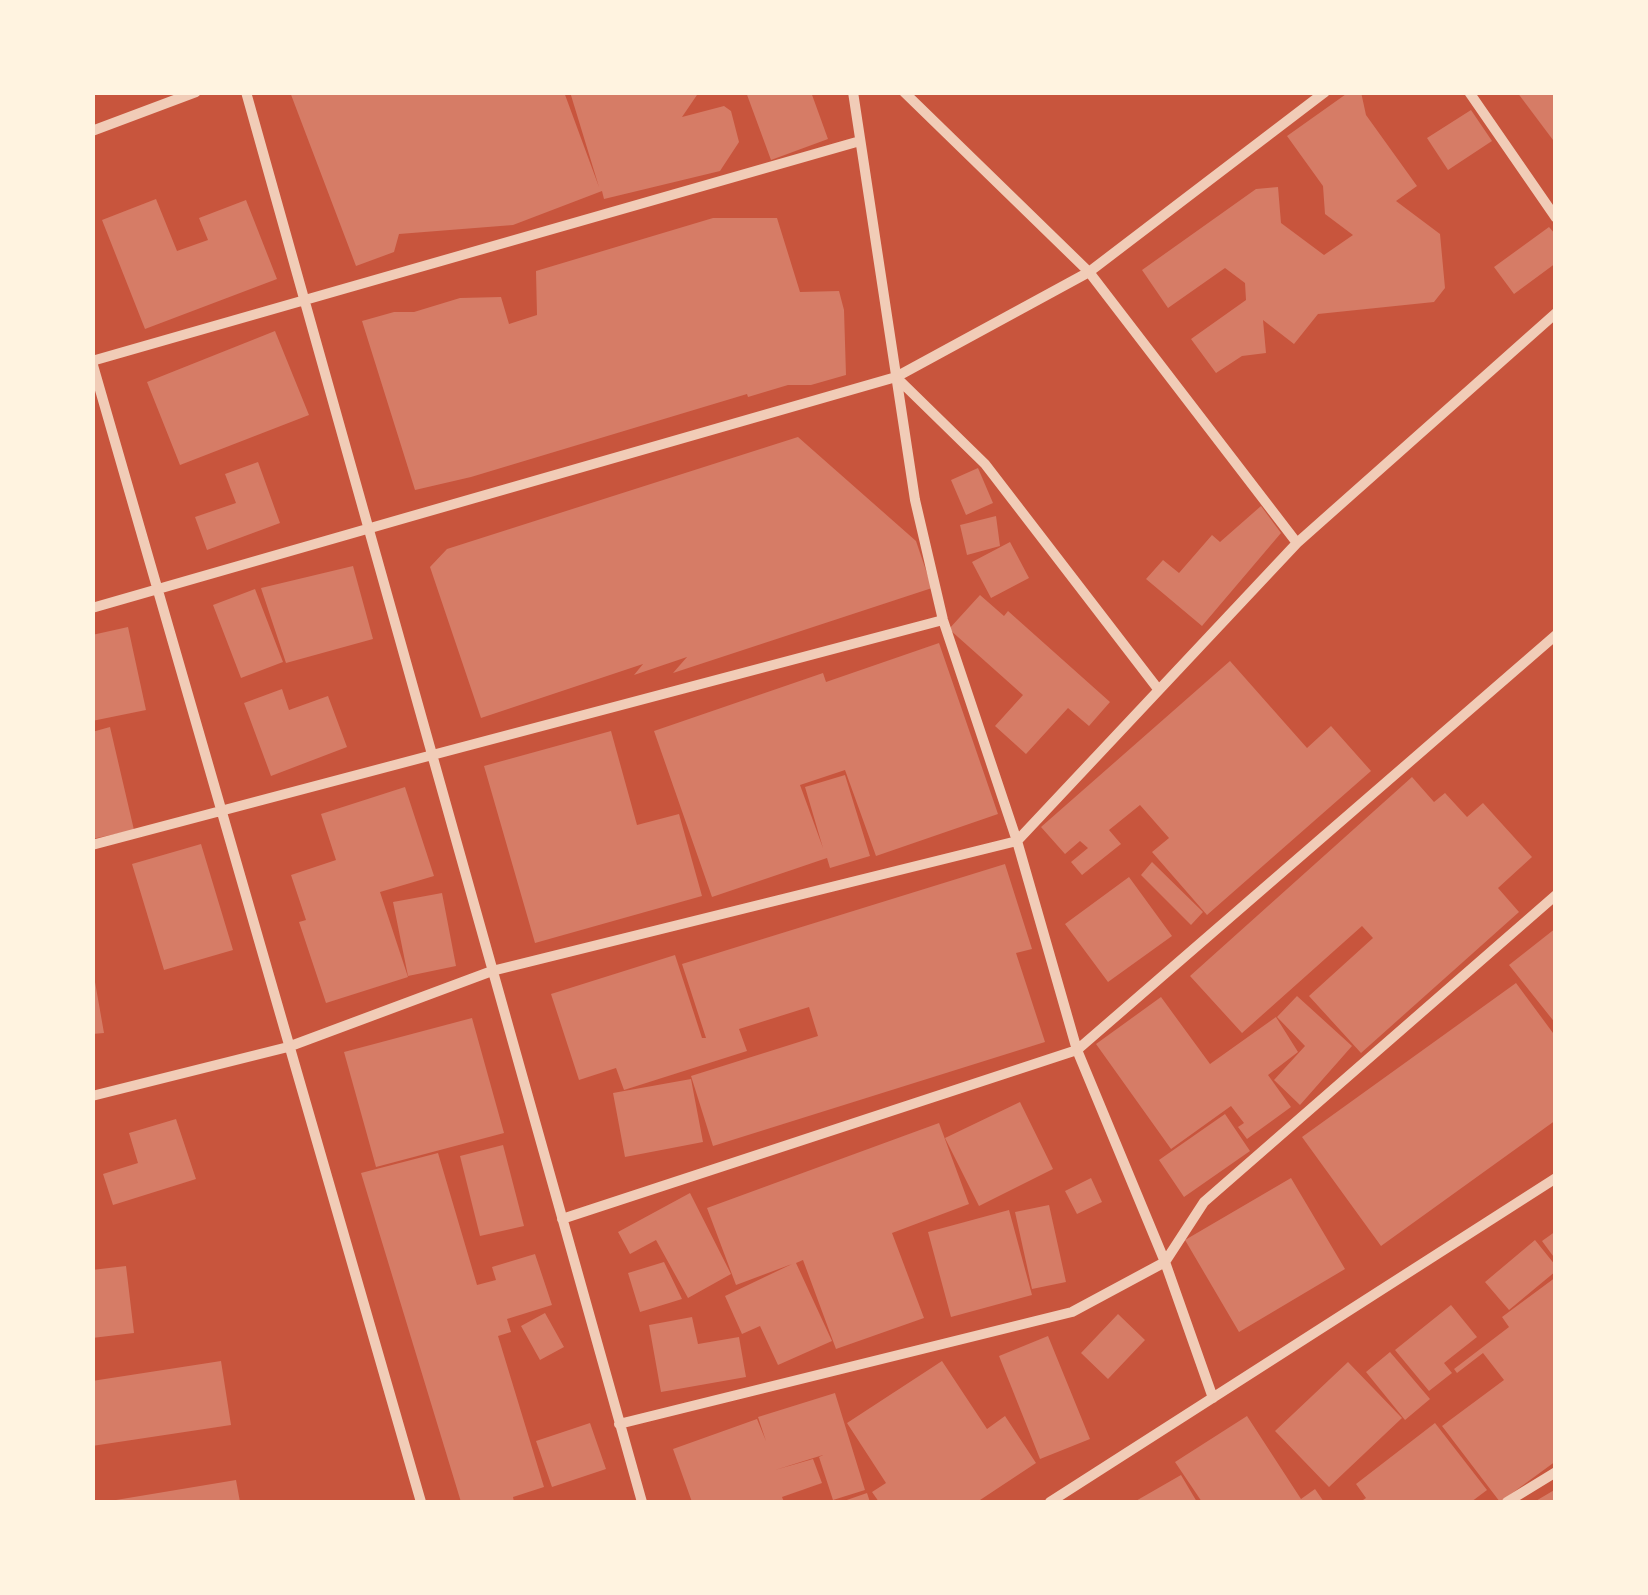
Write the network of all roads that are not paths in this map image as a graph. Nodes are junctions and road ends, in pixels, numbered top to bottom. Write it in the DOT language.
graph roads {
  1 [pos="196,92"];
  2 [pos="246,92"];
  3 [pos="853,92"];
  4 [pos="904,92"];
  5 [pos="1325,92"];
  6 [pos="1469,92"];
  7 [pos="92,132"];
  8 [pos="860,141"];
  9 [pos="1556,218"];
  10 [pos="1089,272"];
  11 [pos="304,300"];
  12 [pos="1556,313"];
  13 [pos="92,362"];
  14 [pos="896,378"];
  15 [pos="368,529"];
  16 [pos="1297,544"];
  17 [pos="157,590"];
  18 [pos="92,608"];
  19 [pos="943,620"];
  20 [pos="1556,635"];
  21 [pos="1158,689"];
  22 [pos="432,755"];
  23 [pos="221,811"];
  24 [pos="1017,841"];
  25 [pos="92,845"];
  26 [pos="1556,895"];
  27 [pos="492,971"];
  28 [pos="288,1048"];
  29 [pos="1077,1050"];
  30 [pos="92,1096"];
  31 [pos="1556,1178"];
  32 [pos="562,1219"];
  33 [pos="1165,1262"];
  34 [pos="1213,1398"];
  35 [pos="620,1424"];
  36 [pos="1556,1472"];
  37 [pos="1056,1501"];
  38 [pos="421,1502"];
  39 [pos="642,1502"];
  40 [pos="1508,1502"];
  1 -- 7 [label="street"];
  2 -- 11 [label="street"];
  3 -- 8 [label="street"];
  4 -- 10 [label="street"];
  5 -- 10 [label="street"];
  6 -- 9 [label="street"];
  8 -- 11 [label="street"];
  8 -- 14 [label="street"];
  10 -- 14 [label="street"];
  10 -- 16 [label="street"];
  11 -- 13 [label="street"];
  11 -- 15 [label="street"];
  12 -- 16 [label="street"];
  13 -- 17 [label="street"];
  14 -- 15 [label="street"];
  14 -- 19 [label="street"];
  14 -- 21 [label="street"];
  15 -- 17 [label="street"];
  15 -- 22 [label="street"];
  16 -- 21 [label="street"];
  17 -- 18 [label="street"];
  17 -- 23 [label="street"];
  19 -- 22 [label="street"];
  19 -- 24 [label="street"];
  20 -- 29 [label="street"];
  21 -- 24 [label="street"];
  22 -- 23 [label="street"];
  22 -- 27 [label="street"];
  23 -- 25 [label="street"];
  23 -- 28 [label="street"];
  24 -- 27 [label="street"];
  24 -- 29 [label="street"];
  26 -- 33 [label="street"];
  27 -- 28 [label="street"];
  27 -- 32 [label="street"];
  28 -- 30 [label="street"];
  28 -- 38 [label="street"];
  29 -- 32 [label="street"];
  29 -- 33 [label="street"];
  31 -- 34 [label="street"];
  32 -- 35 [label="street"];
  33 -- 34 [label="street"];
  33 -- 35 [label="street"];
  34 -- 37 [label="street"];
  35 -- 39 [label="street"];
  36 -- 40 [label="street"];
}
